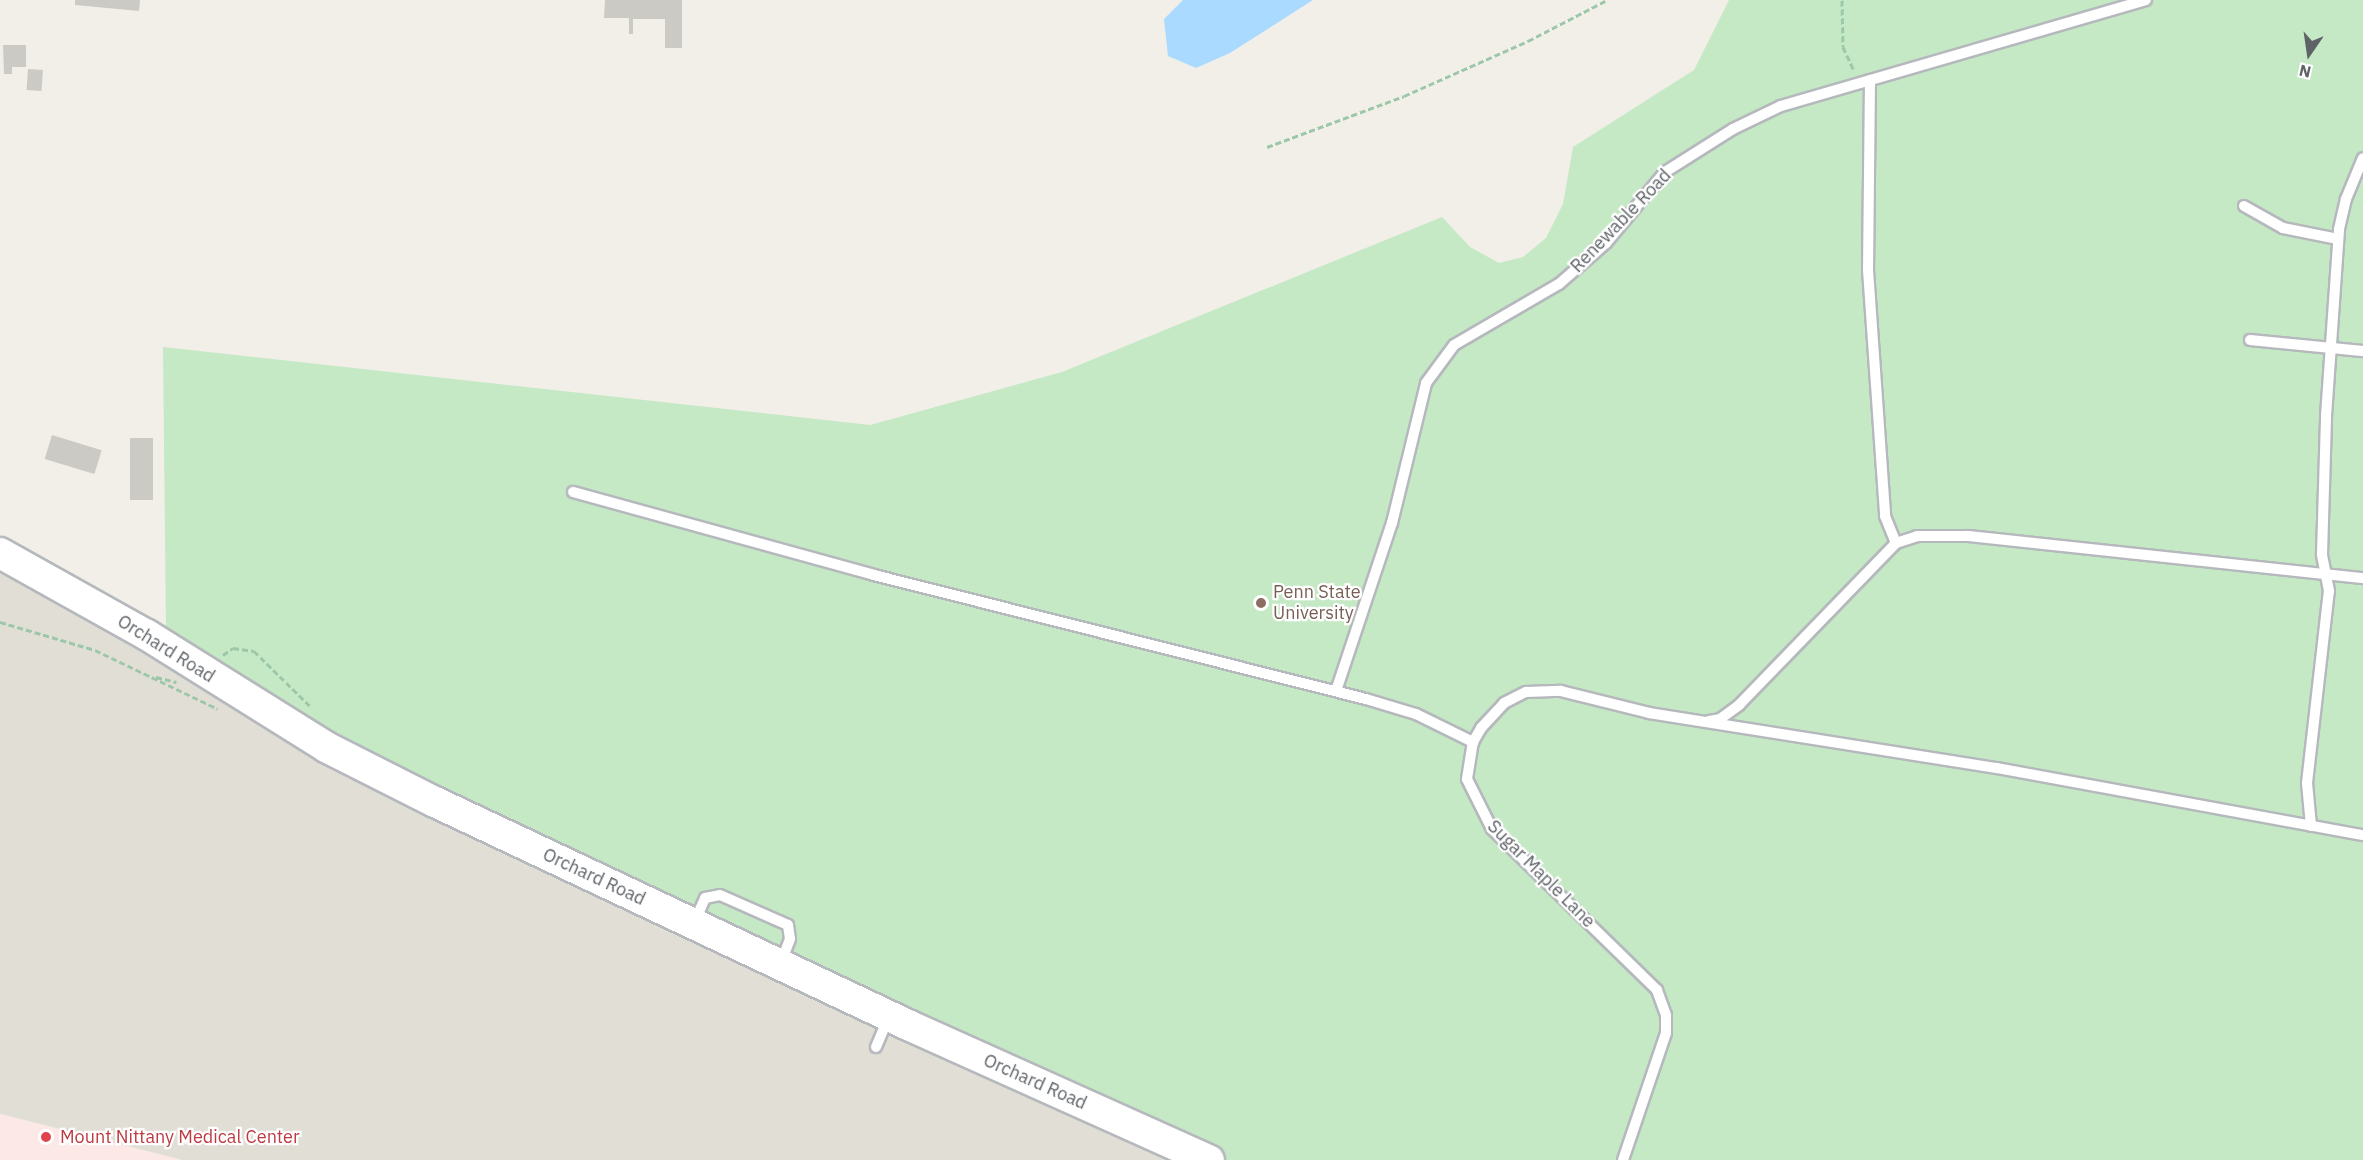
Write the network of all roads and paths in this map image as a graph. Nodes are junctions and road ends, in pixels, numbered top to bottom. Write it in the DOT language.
graph roads {
  1 [pos="1607,0"];
  2 [pos="1842,0"];
  3 [pos="2146,0"];
  4 [pos="1865,82"];
  5 [pos="1267,147"];
  6 [pos="2363,158"];
  7 [pos="2244,206"];
  8 [pos="2338,239"];
  9 [pos="2250,340"];
  10 [pos="2330,349"];
  11 [pos="2363,351"];
  12 [pos="573,492"];
  13 [pos="1896,543"];
  14 [pos="0,553"];
  15 [pos="2325,573"];
  16 [pos="2363,578"];
  17 [pos="0,622"];
  18 [pos="221,658"];
  19 [pos="146,674"];
  20 [pos="1336,691"];
  21 [pos="318,715"];
  22 [pos="1703,722"];
  23 [pos="1473,742"];
  24 [pos="2312,826"];
  25 [pos="2363,835"];
  26 [pos="694,924"];
  27 [pos="780,965"];
  28 [pos="889,1016"];
  29 [pos="876,1047"];
  30 [pos="1209,1160"];
  31 [pos="1623,1160"];
  1 -- 5 [label="path"];
  2 -- 4 [label="path"];
  3 -- 4 [label="lane, Renewable Road"];
  4 -- 13 [label="lane"];
  4 -- 20 [label="lane, Renewable Road"];
  6 -- 8 [label="lane"];
  7 -- 8 [label="lane"];
  8 -- 10 [label="lane"];
  9 -- 10 [label="lane"];
  10 -- 11 [label="lane"];
  10 -- 15 [label="lane"];
  12 -- 20 [label="lane"];
  13 -- 15 [label="lane"];
  13 -- 22 [label="lane"];
  14 -- 26 [label="street, Orchard Road"];
  15 -- 16 [label="lane"];
  15 -- 24 [label="lane"];
  17 -- 19 [label="path"];
  18 -- 21 [label="path"];
  20 -- 23 [label="lane"];
  22 -- 23 [label="lane, Sugar Maple Lane"];
  22 -- 24 [label="lane, Sugar Maple Lane"];
  23 -- 31 [label="lane, Sugar Maple Lane"];
  24 -- 25 [label="lane, Sugar Maple Lane"];
  26 -- 27 [label="street, Orchard Road"];
  26 -- 27 [label="lane"];
  27 -- 28 [label="street, Orchard Road"];
  28 -- 29 [label="lane"];
  28 -- 30 [label="street, Orchard Road"];
}
